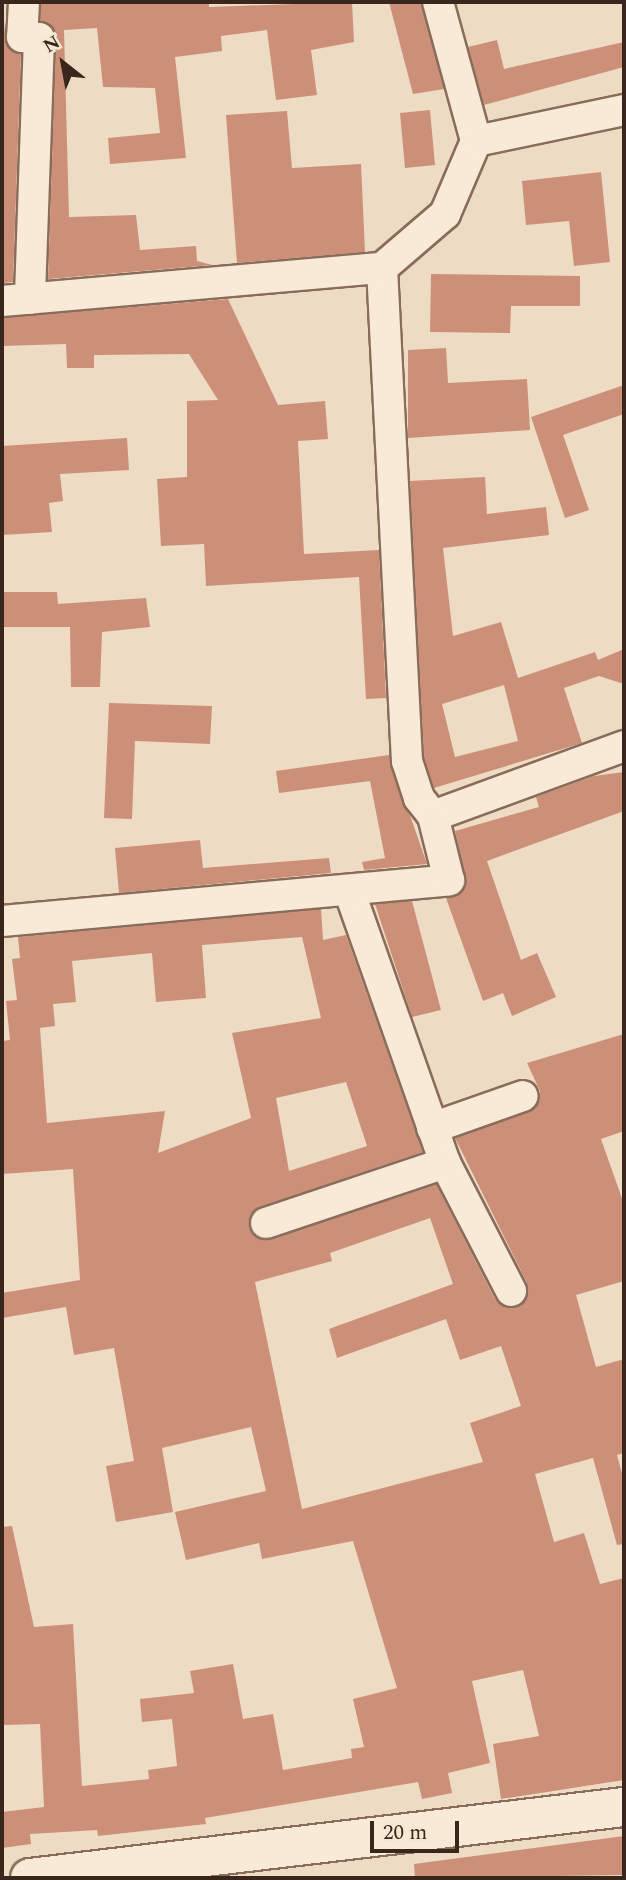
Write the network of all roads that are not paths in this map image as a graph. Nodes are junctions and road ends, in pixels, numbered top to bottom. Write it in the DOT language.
graph roads {
  1 [pos="24,2"];
  2 [pos="438,2"];
  3 [pos="624,110"];
  4 [pos="476,141"];
  5 [pos="382,268"];
  6 [pos="16,300"];
  7 [pos="624,746"];
  8 [pos="433,816"];
  9 [pos="350,893"];
  10 [pos="2,922"];
  11 [pos="523,1096"];
  12 [pos="432,1128"];
  13 [pos="445,1163"];
  14 [pos="266,1223"];
  15 [pos="511,1292"];
  16 [pos="624,1807"];
  17 [pos="30,1878"];
  1 -- 6 [label="street"];
  2 -- 4 [label="street"];
  3 -- 4 [label="street"];
  4 -- 5 [label="street"];
  5 -- 6 [label="street"];
  5 -- 8 [label="street"];
  7 -- 8 [label="street"];
  8 -- 9 [label="street"];
  9 -- 10 [label="street"];
  9 -- 12 [label="street"];
  11 -- 12 [label="street"];
  12 -- 13 [label="street"];
  13 -- 14 [label="street"];
  13 -- 15 [label="street"];
  16 -- 17 [label="street"];
}
